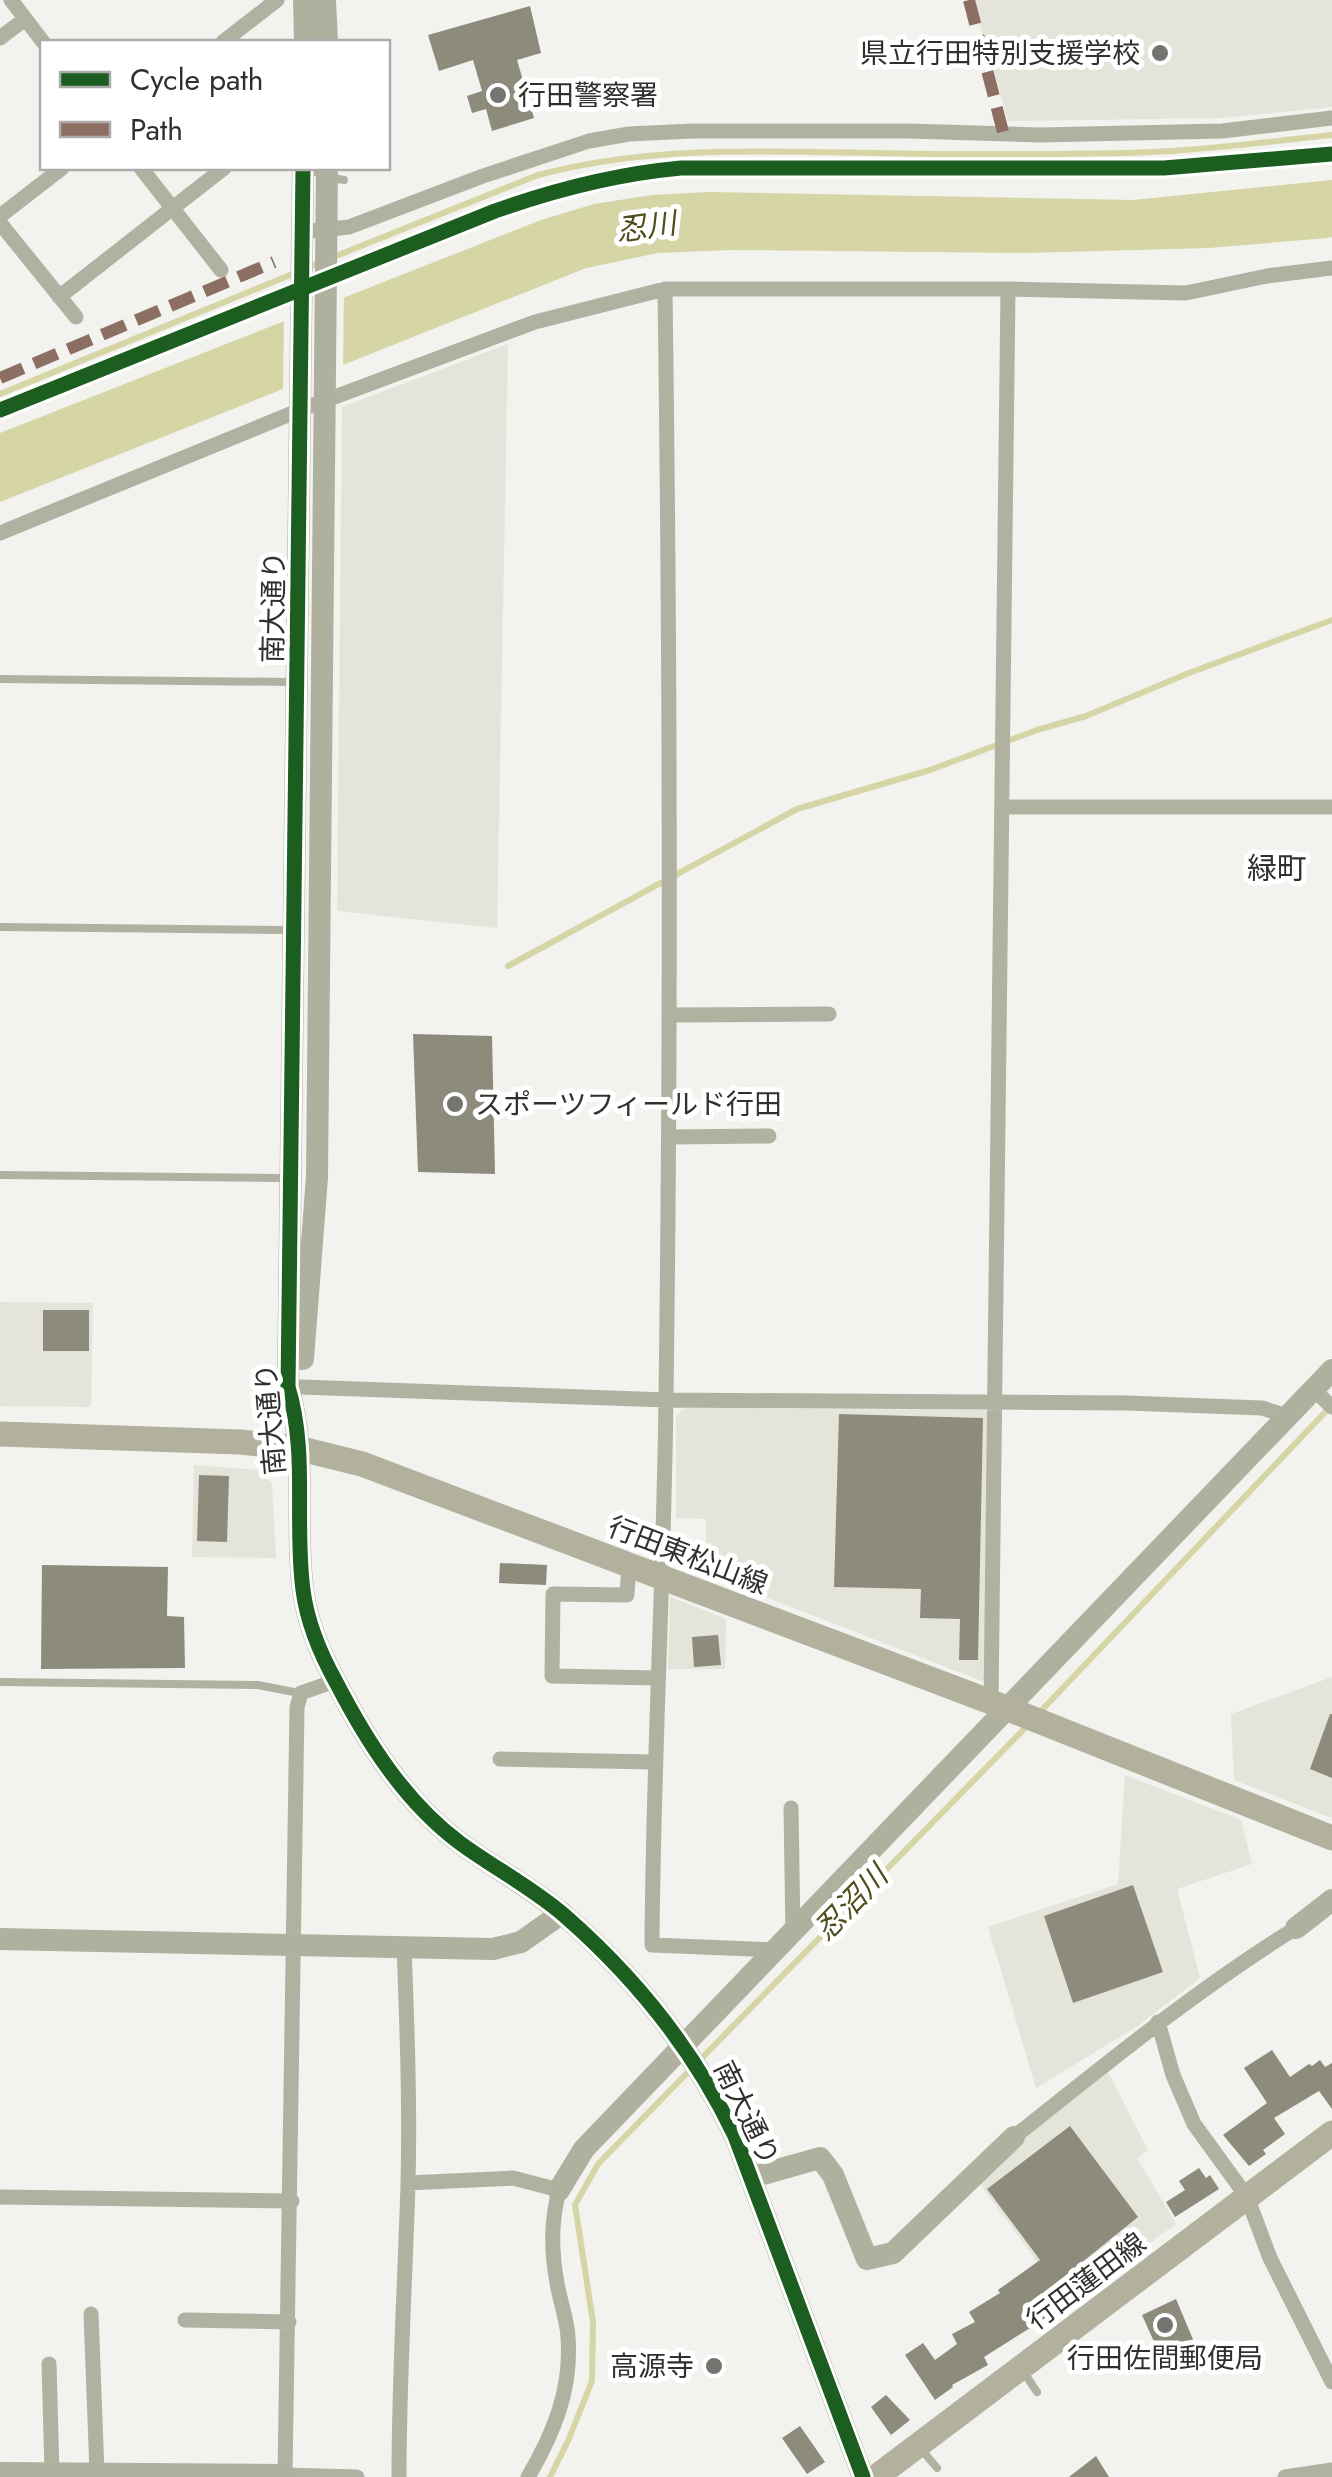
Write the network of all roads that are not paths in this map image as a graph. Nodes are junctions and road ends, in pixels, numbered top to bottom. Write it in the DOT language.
graph roads {
  1 [pos="11,0"];
  2 [pos="277,0"];
  3 [pos="304,0"];
  4 [pos="325,0"];
  5 [pos="24,19"];
  6 [pos="0,38"];
  7 [pos="41,40"];
  8 [pos="225,40"];
  9 [pos="304,40"];
  10 [pos="327,40"];
  11 [pos="1332,118"];
  12 [pos="60,170"];
  13 [pos="142,170"];
  14 [pos="221,170"];
  15 [pos="321,172"];
  16 [pos="172,208"];
  17 [pos="0,219"];
  18 [pos="302,232"];
  19 [pos="326,239"];
  20 [pos="1332,268"];
  21 [pos="221,270"];
  22 [pos="311,279"];
  23 [pos="1008,289"];
  24 [pos="665,290"];
  25 [pos="59,297"];
  26 [pos="76,317"];
  27 [pos="324,395"];
  28 [pos="300,404"];
  29 [pos="0,532"];
  30 [pos="0,679"];
  31 [pos="297,682"];
  32 [pos="321,682"];
  33 [pos="1003,807"];
  34 [pos="1332,807"];
  35 [pos="0,927"];
  36 [pos="294,930"];
  37 [pos="319,930"];
  38 [pos="829,1014"];
  39 [pos="670,1015"];
  40 [pos="769,1136"];
  41 [pos="669,1137"];
  42 [pos="0,1175"];
  43 [pos="316,1177"];
  44 [pos="292,1178"];
  45 [pos="1332,1370"];
  46 [pos="1314,1390"];
  47 [pos="298,1397"];
  48 [pos="666,1400"];
  49 [pos="997,1402"];
  50 [pos="1332,1407"];
  51 [pos="1287,1416"];
  52 [pos="0,1434"];
  53 [pos="297,1448"];
  54 [pos="628,1565"];
  55 [pos="663,1578"];
  56 [pos="658,1678"];
  57 [pos="335,1681"];
  58 [pos="0,1682"];
  59 [pos="301,1694"];
  60 [pos="999,1705"];
  61 [pos="500,1759"];
  62 [pos="654,1762"];
  63 [pos="791,1808"];
  64 [pos="1332,1838"];
  65 [pos="1332,1900"];
  66 [pos="562,1913"];
  67 [pos="1296,1928"];
  68 [pos="0,1939"];
  69 [pos="785,1942"];
  70 [pos="295,1944"];
  71 [pos="404,1946"];
  72 [pos="1158,2022"];
  73 [pos="685,2046"];
  74 [pos="1332,2133"];
  75 [pos="1014,2137"];
  76 [pos="752,2177"];
  77 [pos="408,2183"];
  78 [pos="558,2190"];
  79 [pos="0,2197"];
  80 [pos="1247,2197"];
  81 [pos="292,2200"];
  82 [pos="91,2314"];
  83 [pos="186,2320"];
  84 [pos="289,2322"];
  85 [pos="49,2364"];
  86 [pos="1021,2368"];
  87 [pos="1332,2382"];
  88 [pos="1037,2392"];
  89 [pos="918,2446"];
  90 [pos="938,2468"];
  91 [pos="1332,2470"];
  92 [pos="0,2472"];
  93 [pos="52,2472"];
  94 [pos="97,2473"];
  95 [pos="285,2475"];
  96 [pos="357,2477"];
  97 [pos="399,2477"];
  98 [pos="528,2477"];
  99 [pos="863,2477"];
  100 [pos="876,2477"];
  101 [pos="1285,2477"];
  1 -- 5 [label="street"];
  2 -- 8 [label="street"];
  3 -- 9 [label="street"];
  4 -- 10 [label="street"];
  5 -- 6 [label="street"];
  5 -- 7 [label="street"];
  11 -- 19 [label="street"];
  12 -- 17 [label="street"];
  13 -- 16 [label="street"];
  14 -- 16 [label="street"];
  15 -- 18 [label="street, 南大通り"];
  15 -- 19 [label="street, 南大通り"];
  16 -- 21 [label="street"];
  16 -- 25 [label="street"];
  17 -- 25 [label="street"];
  18 -- 19 [label="street"];
  18 -- 22 [label="street, 南大通り"];
  19 -- 22 [label="street, 南大通り"];
  20 -- 23 [label="street"];
  22 -- 27 [label="street, 南大通り"];
  22 -- 28 [label="street, 南大通り"];
  23 -- 24 [label="street"];
  23 -- 33 [label="street"];
  24 -- 27 [label="street"];
  24 -- 39 [label="street"];
  25 -- 26 [label="street"];
  27 -- 28 [label="street"];
  27 -- 32 [label="street, 南大通り"];
  28 -- 29 [label="street"];
  28 -- 31 [label="street, 南大通り"];
  30 -- 31 [label="lane"];
  31 -- 32 [label="lane"];
  31 -- 36 [label="street, 南大通り"];
  32 -- 37 [label="street, 南大通り"];
  33 -- 34 [label="street"];
  33 -- 49 [label="street"];
  35 -- 36 [label="lane"];
  36 -- 37 [label="lane"];
  36 -- 44 [label="street, 南大通り"];
  37 -- 43 [label="street, 南大通り"];
  38 -- 39 [label="street"];
  39 -- 41 [label="street"];
  40 -- 41 [label="street"];
  41 -- 48 [label="street"];
  42 -- 44 [label="lane"];
  43 -- 44 [label="lane"];
  43 -- 47 [label="street, 南大通り"];
  44 -- 47 [label="street, 南大通り"];
  45 -- 46 [label="street"];
  46 -- 50 [label="street"];
  46 -- 51 [label="street"];
  47 -- 48 [label="street"];
  47 -- 53 [label="street, 南大通り"];
  48 -- 49 [label="street"];
  48 -- 55 [label="street"];
  49 -- 51 [label="street"];
  49 -- 60 [label="street"];
  51 -- 60 [label="street"];
  52 -- 53 [label="main road, 行田東松山線"];
  53 -- 54 [label="main road, 行田東松山線"];
  53 -- 57 [label="street, 南大通り"];
  54 -- 55 [label="main road, 行田東松山線"];
  54 -- 56 [label="street"];
  55 -- 56 [label="street"];
  55 -- 60 [label="main road, 行田東松山線"];
  56 -- 62 [label="street"];
  57 -- 59 [label="street"];
  57 -- 66 [label="street, 南大通り"];
  58 -- 59 [label="lane"];
  59 -- 70 [label="street"];
  60 -- 64 [label="main road, 行田東松山線"];
  60 -- 69 [label="street"];
  61 -- 62 [label="street"];
  62 -- 69 [label="street"];
  63 -- 69 [label="street"];
  65 -- 67 [label="street"];
  66 -- 71 [label="street"];
  66 -- 73 [label="street, 南大通り"];
  67 -- 72 [label="street"];
  68 -- 70 [label="street"];
  69 -- 73 [label="street"];
  70 -- 71 [label="street"];
  70 -- 81 [label="street"];
  71 -- 77 [label="street"];
  72 -- 75 [label="street"];
  72 -- 80 [label="street"];
  73 -- 76 [label="street, 南大通り"];
  73 -- 78 [label="street"];
  74 -- 80 [label="main road, 行田蓮田線"];
  75 -- 76 [label="street"];
  76 -- 99 [label="street, 南大通り"];
  77 -- 78 [label="street"];
  77 -- 97 [label="street"];
  78 -- 98 [label="street"];
  79 -- 81 [label="street"];
  80 -- 86 [label="main road, 行田蓮田線"];
  80 -- 87 [label="street"];
  81 -- 84 [label="street"];
  82 -- 94 [label="street"];
  83 -- 84 [label="street"];
  84 -- 95 [label="street"];
  85 -- 93 [label="street"];
  86 -- 88 [label="lane"];
  86 -- 89 [label="main road, 行田蓮田線"];
  89 -- 90 [label="lane"];
  89 -- 100 [label="main road, 行田蓮田線"];
  91 -- 101 [label="street"];
  92 -- 93 [label="street"];
  93 -- 94 [label="street"];
  94 -- 95 [label="street"];
  95 -- 96 [label="street"];
}
